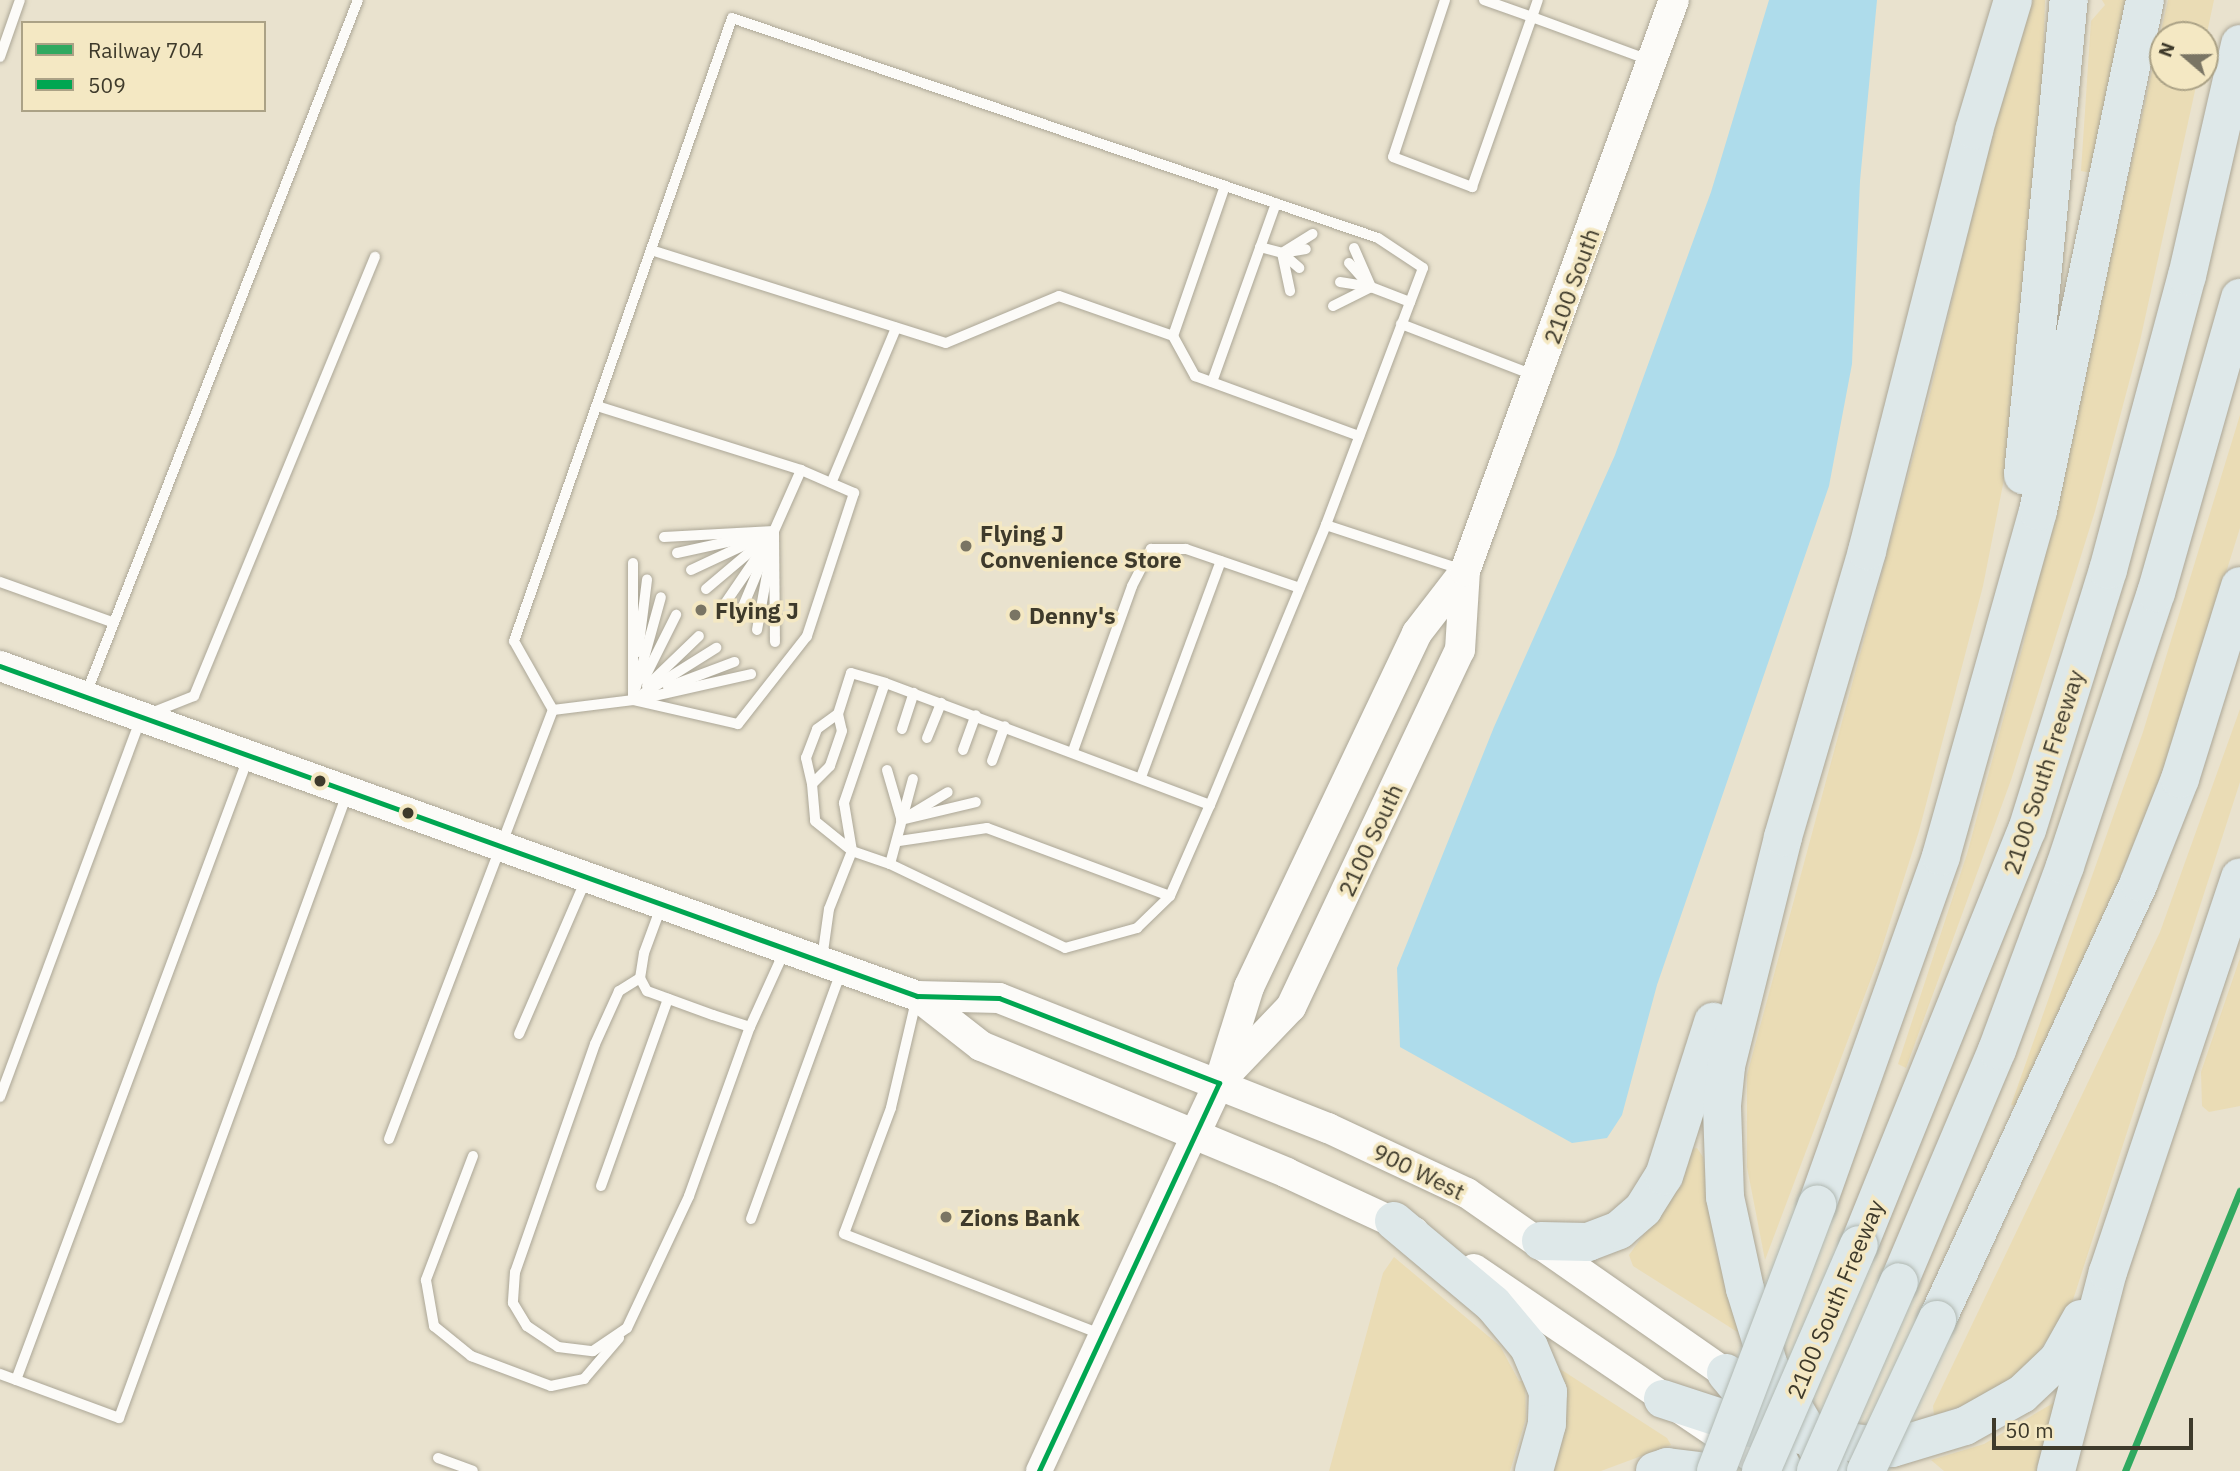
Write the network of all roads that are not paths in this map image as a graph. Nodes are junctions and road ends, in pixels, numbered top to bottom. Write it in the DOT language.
graph roads {
  1 [pos="20,0"];
  2 [pos="358,0"];
  3 [pos="1446,0"];
  4 [pos="1484,0"];
  5 [pos="1538,0"];
  6 [pos="1674,0"];
  7 [pos="2013,0"];
  8 [pos="2069,0"];
  9 [pos="2146,0"];
  10 [pos="1532,17"];
  11 [pos="2240,44"];
  12 [pos="0,57"];
  13 [pos="1652,61"];
  14 [pos="1225,186"];
  15 [pos="1276,203"];
  16 [pos="1312,234"];
  17 [pos="1260,247"];
  18 [pos="1354,248"];
  19 [pos="1306,249"];
  20 [pos="651,250"];
  21 [pos="1282,253"];
  22 [pos="375,257"];
  23 [pos="1349,263"];
  24 [pos="1299,268"];
  25 [pos="1340,282"];
  26 [pos="1371,287"];
  27 [pos="1290,291"];
  28 [pos="2240,298"];
  29 [pos="1410,302"];
  30 [pos="1333,306"];
  31 [pos="1401,324"];
  32 [pos="896,328"];
  33 [pos="1172,336"];
  34 [pos="1538,377"];
  35 [pos="1212,382"];
  36 [pos="597,406"];
  37 [pos="1359,436"];
  38 [pos="801,470"];
  39 [pos="832,481"];
  40 [pos="2029,510"];
  41 [pos="1326,525"];
  42 [pos="774,531"];
  43 [pos="664,537"];
  44 [pos="677,553"];
  45 [pos="1221,561"];
  46 [pos="633,563"];
  47 [pos="691,570"];
  48 [pos="1465,571"];
  49 [pos="647,580"];
  50 [pos="0,582"];
  51 [pos="2240,586"];
  52 [pos="1300,588"];
  53 [pos="706,589"];
  54 [pos="661,597"];
  55 [pos="724,605"];
  56 [pos="676,615"];
  57 [pos="739,616"];
  58 [pos="112,622"];
  59 [pos="757,629"];
  60 [pos="699,636"];
  61 [pos="775,642"];
  62 [pos="716,648"];
  63 [pos="734,662"];
  64 [pos="0,666"];
  65 [pos="751,674"];
  66 [pos="885,683"];
  67 [pos="914,693"];
  68 [pos="85,696"];
  69 [pos="633,700"];
  70 [pos="941,703"];
  71 [pos="553,710"];
  72 [pos="838,714"];
  73 [pos="976,715"];
  74 [pos="141,717"];
  75 [pos="1005,726"];
  76 [pos="902,729"];
  77 [pos="927,738"];
  78 [pos="962,750"];
  79 [pos="1073,751"];
  80 [pos="249,756"];
  81 [pos="992,761"];
  82 [pos="887,770"];
  83 [pos="1141,777"];
  84 [pos="913,779"];
  85 [pos="811,784"];
  86 [pos="347,791"];
  87 [pos="948,792"];
  88 [pos="976,802"];
  89 [pos="1210,805"];
  90 [pos="901,820"];
  91 [pos="1783,837"];
  92 [pos="899,841"];
  93 [pos="502,847"];
  94 [pos="852,851"];
  95 [pos="890,864"];
  96 [pos="586,877"];
  97 [pos="2239,879"];
  98 [pos="1170,896"];
  99 [pos="662,905"];
  100 [pos="786,949"];
  101 [pos="832,966"];
  102 [pos="640,978"];
  103 [pos="916,996"];
  104 [pos="668,999"];
  105 [pos="751,1027"];
  106 [pos="519,1034"];
  107 [pos="1219,1083"];
  108 [pos="0,1097"];
  109 [pos="1195,1134"];
  110 [pos="389,1139"];
  111 [pos="473,1156"];
  112 [pos="601,1186"];
  113 [pos="751,1219"];
  114 [pos="1394,1221"];
  115 [pos="1541,1241"];
  116 [pos="2108,1272"];
  117 [pos="627,1328"];
  118 [pos="1103,1335"];
  119 [pos="1726,1373"];
  120 [pos="0,1374"];
  121 [pos="16,1380"];
  122 [pos="1663,1399"];
  123 [pos="1763,1429"];
  124 [pos="1815,1453"];
  125 [pos="438,1458"];
  126 [pos="473,1471"];
  127 [pos="1039,1471"];
  128 [pos="1534,1471"];
  129 [pos="1655,1471"];
  130 [pos="1698,1471"];
  131 [pos="1716,1471"];
  132 [pos="1761,1471"];
  133 [pos="1772,1471"];
  134 [pos="1784,1471"];
  135 [pos="1831,1471"];
  136 [pos="1865,1471"];
  137 [pos="2056,1471"];
  1 -- 12 [label="lane"];
  2 -- 58 [label="lane"];
  3 -- 10 [label="lane"];
  4 -- 10 [label="lane"];
  5 -- 10 [label="lane"];
  6 -- 13 [label="main road, 2100 South"];
  7 -- 91 [label="highway"];
  8 -- 40 [label="highway"];
  9 -- 40 [label="highway"];
  10 -- 13 [label="lane"];
  11 -- 132 [label="highway, 2100 South Freeway, bridge"];
  13 -- 34 [label="main road, 2100 South"];
  14 -- 15 [label="lane"];
  14 -- 20 [label="lane"];
  14 -- 33 [label="lane"];
  15 -- 17 [label="lane"];
  15 -- 29 [label="lane"];
  16 -- 21 [label="lane"];
  17 -- 21 [label="lane"];
  17 -- 35 [label="lane"];
  18 -- 26 [label="lane"];
  19 -- 21 [label="lane"];
  20 -- 32 [label="lane"];
  20 -- 36 [label="lane"];
  21 -- 24 [label="lane"];
  21 -- 27 [label="lane"];
  22 -- 74 [label="lane"];
  23 -- 26 [label="lane"];
  25 -- 26 [label="lane"];
  26 -- 29 [label="lane"];
  26 -- 30 [label="lane"];
  28 -- 124 [label="highway, bridge"];
  29 -- 31 [label="lane"];
  31 -- 34 [label="lane"];
  31 -- 37 [label="lane"];
  32 -- 33 [label="lane"];
  32 -- 39 [label="lane"];
  33 -- 35 [label="lane"];
  34 -- 48 [label="main road, 2100 South"];
  35 -- 37 [label="lane"];
  36 -- 38 [label="lane"];
  36 -- 71 [label="lane"];
  37 -- 41 [label="lane"];
  38 -- 39 [label="lane"];
  38 -- 42 [label="lane"];
  39 -- 69 [label="lane"];
  40 -- 131 [label="highway, bridge"];
  41 -- 48 [label="lane"];
  41 -- 52 [label="lane"];
  42 -- 43 [label="lane"];
  42 -- 44 [label="lane"];
  42 -- 47 [label="lane"];
  42 -- 53 [label="lane"];
  42 -- 55 [label="lane"];
  42 -- 57 [label="lane"];
  42 -- 59 [label="lane"];
  42 -- 61 [label="lane"];
  45 -- 52 [label="lane"];
  45 -- 79 [label="lane"];
  45 -- 83 [label="lane"];
  46 -- 69 [label="lane"];
  48 -- 107 [label="main road, 2100 South"];
  48 -- 107 [label="main road, 2100 South"];
  49 -- 69 [label="lane"];
  50 -- 58 [label="lane"];
  51 -- 136 [label="highway, bridge"];
  52 -- 89 [label="lane"];
  54 -- 69 [label="lane"];
  56 -- 69 [label="lane"];
  58 -- 68 [label="lane"];
  60 -- 69 [label="lane"];
  62 -- 69 [label="lane"];
  63 -- 69 [label="lane"];
  64 -- 68 [label="main road, 900 West"];
  65 -- 69 [label="lane"];
  66 -- 67 [label="lane"];
  66 -- 72 [label="lane"];
  66 -- 94 [label="lane"];
  67 -- 70 [label="lane"];
  67 -- 76 [label="lane"];
  68 -- 74 [label="main road, 900 West"];
  69 -- 71 [label="lane"];
  70 -- 73 [label="lane"];
  70 -- 77 [label="lane"];
  71 -- 93 [label="lane"];
  72 -- 85 [label="lane"];
  72 -- 85 [label="lane"];
  73 -- 75 [label="lane"];
  73 -- 78 [label="lane"];
  74 -- 80 [label="main road, 900 West"];
  74 -- 108 [label="lane"];
  75 -- 79 [label="lane"];
  75 -- 81 [label="lane"];
  79 -- 83 [label="lane"];
  80 -- 86 [label="main road, 900 West"];
  80 -- 121 [label="lane"];
  82 -- 90 [label="lane"];
  83 -- 89 [label="lane"];
  84 -- 90 [label="lane"];
  85 -- 94 [label="lane"];
  86 -- 93 [label="main road, 900 West"];
  86 -- 121 [label="lane"];
  87 -- 90 [label="lane"];
  88 -- 90 [label="lane"];
  89 -- 98 [label="lane"];
  90 -- 92 [label="lane"];
  91 -- 115 [label="highway"];
  91 -- 124 [label="highway"];
  92 -- 95 [label="lane"];
  92 -- 98 [label="lane"];
  93 -- 96 [label="main road, 900 West"];
  93 -- 110 [label="lane"];
  94 -- 95 [label="lane"];
  94 -- 101 [label="lane"];
  95 -- 98 [label="lane"];
  96 -- 99 [label="main road, 900 West"];
  96 -- 106 [label="lane"];
  97 -- 116 [label="highway"];
  99 -- 100 [label="main road, 900 West"];
  99 -- 102 [label="lane"];
  100 -- 101 [label="main road, 900 West"];
  100 -- 105 [label="lane"];
  101 -- 103 [label="main road, 900 West"];
  101 -- 113 [label="lane"];
  102 -- 104 [label="lane"];
  102 -- 117 [label="lane"];
  103 -- 107 [label="main road, 900 West"];
  103 -- 109 [label="main road, 900 West"];
  103 -- 118 [label="lane"];
  104 -- 105 [label="lane"];
  104 -- 112 [label="lane"];
  105 -- 117 [label="lane"];
  107 -- 109 [label="main road, 2100 South"];
  107 -- 115 [label="main road, 900 West"];
  109 -- 114 [label="main road, 900 West"];
  109 -- 118 [label="street, 2100 South"];
  111 -- 117 [label="lane"];
  114 -- 122 [label="main road, 900 West"];
  114 -- 128 [label="highway"];
  115 -- 119 [label="main road, 900 West"];
  116 -- 124 [label="highway"];
  116 -- 137 [label="highway"];
  118 -- 127 [label="street, 2100 South"];
  119 -- 123 [label="highway"];
  119 -- 124 [label="main road, 900 West"];
  120 -- 121 [label="lane"];
  122 -- 123 [label="highway"];
  122 -- 133 [label="main road, 900 West"];
  123 -- 124 [label="highway"];
  123 -- 134 [label="highway"];
  124 -- 135 [label="highway"];
  124 -- 136 [label="main road, 900 West"];
  125 -- 126 [label="lane"];
  129 -- 130 [label="highway"];
}
